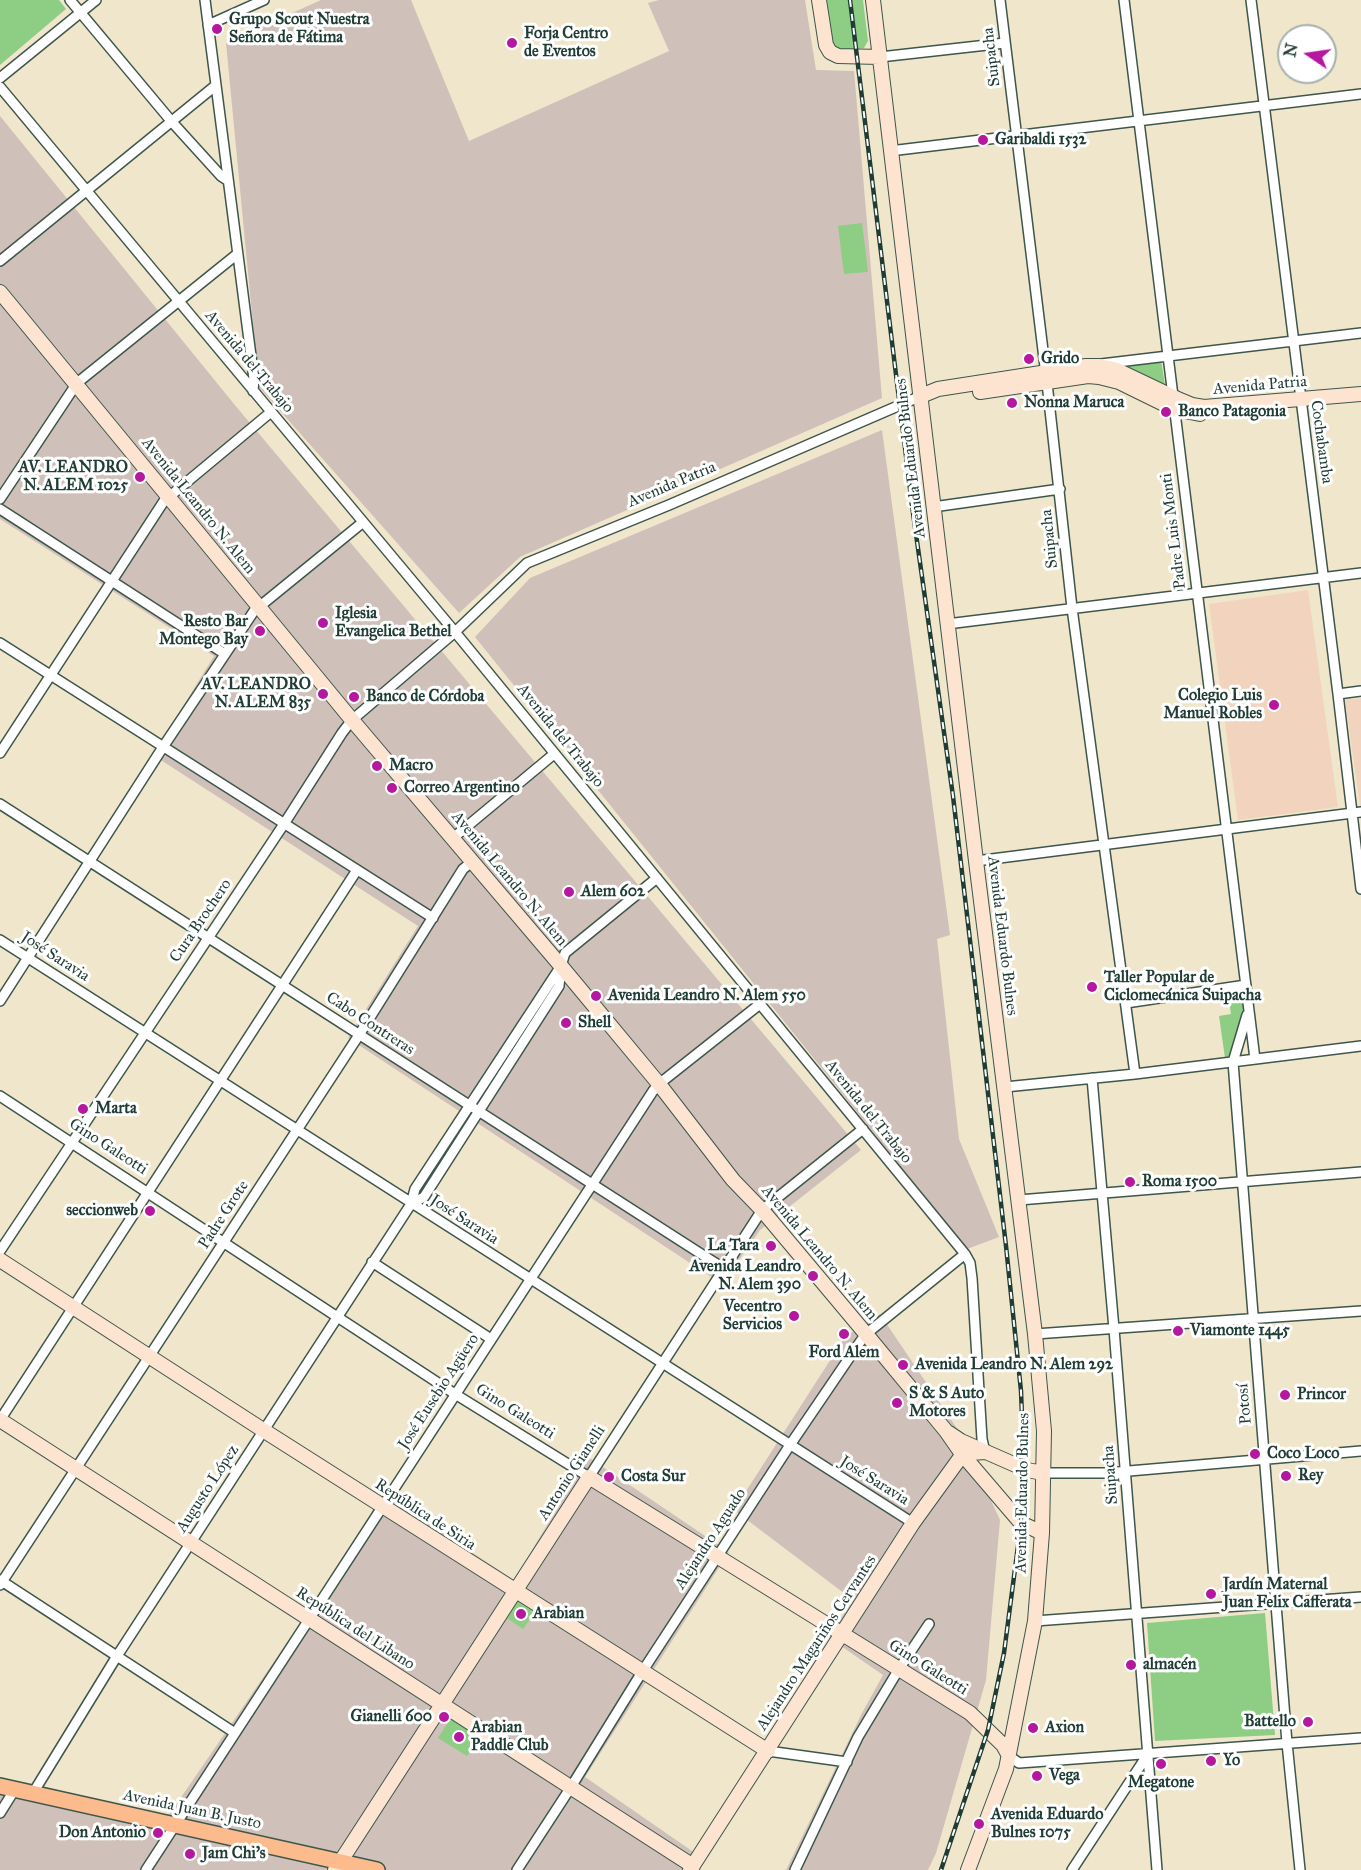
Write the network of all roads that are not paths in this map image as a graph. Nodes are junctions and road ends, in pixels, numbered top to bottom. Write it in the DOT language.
graph roads {
  1 [pos="70,0"];
  2 [pos="96,0"];
  3 [pos="205,0"];
  4 [pos="264,0"];
  5 [pos="819,0"];
  6 [pos="873,0"];
  7 [pos="1000,0"];
  8 [pos="1124,0"];
  9 [pos="1251,0"];
  10 [pos="80,13"];
  11 [pos="208,25"];
  12 [pos="1005,43"];
  13 [pos="880,57"];
  14 [pos="0,78"];
  15 [pos="215,86"];
  16 [pos="0,87"];
  17 [pos="1361,94"];
  18 [pos="1264,106"];
  19 [pos="1138,121"];
  20 [pos="172,122"];
  21 [pos="1016,136"];
  22 [pos="890,152"];
  23 [pos="227,180"];
  24 [pos="87,191"];
  25 [pos="236,255"];
  26 [pos="0,261"];
  27 [pos="0,292"];
  28 [pos="178,300"];
  29 [pos="1361,333"];
  30 [pos="1293,342"];
  31 [pos="1168,355"];
  32 [pos="1122,371"];
  33 [pos="1046,377"];
  34 [pos="77,383"];
  35 [pos="253,391"];
  36 [pos="1361,394"];
  37 [pos="921,396"];
  38 [pos="1361,402"];
  39 [pos="1174,403"];
  40 [pos="1301,403"];
  41 [pos="271,412"];
  42 [pos="1060,489"];
  43 [pos="168,496"];
  44 [pos="0,500"];
  45 [pos="933,507"];
  46 [pos="0,509"];
  47 [pos="362,523"];
  48 [pos="1361,573"];
  49 [pos="1324,577"];
  50 [pos="110,581"];
  51 [pos="1196,593"];
  52 [pos="259,606"];
  53 [pos="1072,608"];
  54 [pos="947,624"];
  55 [pos="455,632"];
  56 [pos="0,643"];
  57 [pos="225,654"];
  58 [pos="50,675"];
  59 [pos="1361,691"];
  60 [pos="1338,694"];
  61 [pos="352,720"];
  62 [pos="163,747"];
  63 [pos="0,753"];
  64 [pos="554,754"];
  65 [pos="0,804"];
  66 [pos="1357,812"];
  67 [pos="284,824"];
  68 [pos="1226,829"];
  69 [pos="453,838"];
  70 [pos="1106,844"];
  71 [pos="89,861"];
  72 [pos="473,861"];
  73 [pos="976,861"];
  74 [pos="357,870"];
  75 [pos="657,878"];
  76 [pos="1361,889"];
  77 [pos="433,918"];
  78 [pos="208,938"];
  79 [pos="0,940"];
  80 [pos="28,958"];
  81 [pos="561,966"];
  82 [pos="282,985"];
  83 [pos="1246,985"];
  84 [pos="0,1001"];
  85 [pos="1126,1003"];
  86 [pos="760,1004"];
  87 [pos="1249,1010"];
  88 [pos="145,1033"];
  89 [pos="359,1035"];
  90 [pos="1361,1046"];
  91 [pos="1255,1059"];
  92 [pos="1233,1062"];
  93 [pos="1135,1074"];
  94 [pos="1092,1078"];
  95 [pos="220,1081"];
  96 [pos="658,1084"];
  97 [pos="1005,1087"];
  98 [pos="0,1096"];
  99 [pos="474,1109"];
  100 [pos="863,1129"];
  101 [pos="297,1130"];
  102 [pos="72,1143"];
  103 [pos="1361,1172"];
  104 [pos="1242,1183"];
  105 [pos="592,1184"];
  106 [pos="147,1193"];
  107 [pos="1102,1194"];
  108 [pos="1019,1200"];
  109 [pos="411,1204"];
  110 [pos="762,1210"];
  111 [pos="224,1243"];
  112 [pos="0,1251"];
  113 [pos="965,1254"];
  114 [pos="0,1260"];
  115 [pos="372,1262"];
  116 [pos="723,1268"];
  117 [pos="530,1280"];
  118 [pos="73,1307"];
  119 [pos="1361,1311"];
  120 [pos="337,1317"];
  121 [pos="1253,1318"];
  122 [pos="1114,1329"];
  123 [pos="866,1334"];
  124 [pos="1035,1334"];
  125 [pos="491,1339"];
  126 [pos="149,1357"];
  127 [pos="662,1364"];
  128 [pos="455,1394"];
  129 [pos="0,1420"];
  130 [pos="263,1431"];
  131 [pos="946,1431"];
  132 [pos="790,1445"];
  133 [pos="1361,1451"];
  134 [pos="985,1452"];
  135 [pos="963,1456"];
  136 [pos="1265,1459"];
  137 [pos="76,1469"];
  138 [pos="1126,1471"];
  139 [pos="1043,1473"];
  140 [pos="589,1477"];
  141 [pos="382,1506"];
  142 [pos="913,1523"];
  143 [pos="1042,1533"];
  144 [pos="191,1543"];
  145 [pos="717,1557"];
  146 [pos="1,1582"];
  147 [pos="515,1591"];
  148 [pos="1361,1597"];
  149 [pos="1276,1604"];
  150 [pos="1136,1615"];
  151 [pos="309,1619"];
  152 [pos="1035,1621"];
  153 [pos="929,1624"];
  154 [pos="842,1634"];
  155 [pos="117,1656"];
  156 [pos="899,1669"];
  157 [pos="642,1672"];
  158 [pos="442,1705"];
  159 [pos="235,1733"];
  160 [pos="1361,1738"];
  161 [pos="1287,1743"];
  162 [pos="768,1751"];
  163 [pos="1148,1754"];
  164 [pos="1010,1756"];
  165 [pos="847,1762"];
  166 [pos="7,1787"];
  167 [pos="571,1787"];
  168 [pos="33,1793"];
  169 [pos="0,1813"];
  170 [pos="175,1824"];
  171 [pos="338,1866"];
  172 [pos="691,1868"];
  173 [pos="146,1870"];
  174 [pos="377,1870"];
  175 [pos="517,1870"];
  176 [pos="795,1870"];
  177 [pos="968,1870"];
  178 [pos="1072,1870"];
  179 [pos="1157,1870"];
  180 [pos="1300,1870"];
  1 -- 10 [label="street"];
  2 -- 10 [label="street"];
  3 -- 11 [label="street"];
  4 -- 11 [label="street"];
  5 -- 13 [label="main road"];
  6 -- 13 [label="main road, Avenida Eduardo Bulnes"];
  7 -- 12 [label="street, Suipacha"];
  8 -- 19 [label="street, Padre Luis Monti"];
  9 -- 18 [label="street, Cochabamba"];
  10 -- 14 [label="street"];
  10 -- 20 [label="street"];
  11 -- 15 [label="street"];
  12 -- 13 [label="street"];
  12 -- 21 [label="street, Suipacha"];
  13 -- 22 [label="main road, Avenida Eduardo Bulnes"];
  15 -- 20 [label="street"];
  15 -- 23 [label="street"];
  16 -- 24 [label="street, Avenida del Trabajo"];
  17 -- 18 [label="street"];
  18 -- 19 [label="street"];
  18 -- 30 [label="street, Cochabamba"];
  19 -- 21 [label="street"];
  19 -- 31 [label="street, Padre Luis Monti"];
  20 -- 23 [label="street"];
  20 -- 24 [label="street"];
  21 -- 22 [label="street"];
  21 -- 33 [label="street, Suipacha"];
  22 -- 37 [label="main road, Avenida Eduardo Bulnes"];
  23 -- 25 [label="street"];
  24 -- 26 [label="street"];
  24 -- 28 [label="street, Avenida del Trabajo"];
  25 -- 28 [label="street"];
  25 -- 35 [label="street"];
  27 -- 34 [label="main road, Avenida Leandro N. Alem"];
  28 -- 34 [label="street"];
  28 -- 35 [label="street, Avenida del Trabajo"];
  29 -- 30 [label="street"];
  30 -- 31 [label="street"];
  30 -- 40 [label="street, Cochabamba"];
  31 -- 32 [label="street"];
  31 -- 39 [label="street, Padre Luis Monti"];
  32 -- 33 [label="main road, Avenida Patria"];
  32 -- 33 [label="main road, Avenida Patria"];
  32 -- 39 [label="main road, Avenida Patria"];
  33 -- 37 [label="main road, Avenida Patria"];
  33 -- 42 [label="street, Suipacha"];
  34 -- 43 [label="main road, Avenida Leandro N. Alem"];
  34 -- 44 [label="street"];
  35 -- 41 [label="street, Avenida del Trabajo"];
  36 -- 40 [label="main road, Avenida Patria"];
  37 -- 45 [label="main road, Avenida Eduardo Bulnes"];
  37 -- 55 [label="street, Avenida Patria"];
  38 -- 40 [label="main road, Avenida Patria"];
  39 -- 40 [label="main road, Avenida Patria"];
  39 -- 51 [label="street, Padre Luis Monti"];
  40 -- 49 [label="street, Cochabamba"];
  41 -- 43 [label="street"];
  41 -- 47 [label="street, Avenida del Trabajo"];
  42 -- 45 [label="street"];
  42 -- 53 [label="street, Suipacha"];
  43 -- 50 [label="street"];
  43 -- 52 [label="main road, Avenida Leandro N. Alem"];
  45 -- 54 [label="main road, Avenida Eduardo Bulnes"];
  46 -- 50 [label="street"];
  47 -- 52 [label="street"];
  47 -- 55 [label="street, Avenida del Trabajo"];
  48 -- 49 [label="street"];
  49 -- 51 [label="street"];
  49 -- 60 [label="street, Cochabamba"];
  50 -- 57 [label="street"];
  50 -- 58 [label="street"];
  51 -- 53 [label="street"];
  51 -- 68 [label="street, Padre Luis Monti"];
  52 -- 57 [label="street"];
  52 -- 61 [label="main road, Avenida Leandro N. Alem"];
  53 -- 54 [label="street"];
  53 -- 70 [label="street, Suipacha"];
  54 -- 73 [label="main road, Avenida Eduardo Bulnes"];
  55 -- 61 [label="street, Cura Brochero"];
  55 -- 64 [label="street, Avenida del Trabajo"];
  56 -- 58 [label="street"];
  57 -- 62 [label="street"];
  58 -- 62 [label="street"];
  58 -- 63 [label="street"];
  59 -- 60 [label="street"];
  60 -- 66 [label="street, Cochabamba"];
  61 -- 67 [label="street, Cura Brochero"];
  61 -- 69 [label="main road, Avenida Leandro N. Alem"];
  62 -- 67 [label="street"];
  62 -- 71 [label="street"];
  64 -- 69 [label="street"];
  64 -- 75 [label="street, Avenida del Trabajo"];
  65 -- 71 [label="street, Cabo Contreras"];
  66 -- 68 [label="street"];
  66 -- 76 [label="street, Cochabamba"];
  67 -- 74 [label="street"];
  67 -- 78 [label="street, Cura Brochero"];
  68 -- 70 [label="street"];
  68 -- 83 [label="street, Padre Luis Monti"];
  69 -- 72 [label="main road, Avenida Leandro N. Alem"];
  70 -- 73 [label="street"];
  70 -- 85 [label="street, Suipacha"];
  71 -- 78 [label="street, Cabo Contreras"];
  71 -- 80 [label="street"];
  72 -- 77 [label="street, Padre Grote"];
  72 -- 81 [label="main road, Avenida Leandro N. Alem"];
  73 -- 97 [label="main road, Avenida Eduardo Bulnes"];
  74 -- 77 [label="street"];
  74 -- 82 [label="street"];
  75 -- 81 [label="street, Augusto López"];
  75 -- 86 [label="street, Avenida del Trabajo"];
  77 -- 89 [label="street, Padre Grote"];
  78 -- 82 [label="street, Cabo Contreras"];
  78 -- 88 [label="street, Cura Brochero"];
  79 -- 80 [label="street, José Saravia"];
  80 -- 84 [label="street"];
  80 -- 88 [label="street, José Saravia"];
  81 -- 96 [label="main road, Avenida Leandro N. Alem"];
  81 -- 99 [label="street, Augusto López"];
  82 -- 89 [label="street, Cabo Contreras"];
  82 -- 95 [label="street"];
  83 -- 85 [label="street"];
  83 -- 87 [label="street, Padre Luis Monti"];
  85 -- 93 [label="street, Suipacha"];
  86 -- 96 [label="street, José Eusebio Agüero"];
  86 -- 100 [label="street, Avenida del Trabajo"];
  87 -- 91 [label="street, Padre Luis Monti"];
  87 -- 92 [label="street, Potosí"];
  88 -- 95 [label="street, José Saravia"];
  88 -- 102 [label="street, Cura Brochero"];
  89 -- 99 [label="street, Cabo Contreras"];
  89 -- 101 [label="street, Padre Grote"];
  90 -- 91 [label="street"];
  91 -- 92 [label="street"];
  92 -- 93 [label="street"];
  92 -- 104 [label="street, Potosí"];
  93 -- 94 [label="street"];
  94 -- 97 [label="street"];
  94 -- 107 [label="street, Suipacha"];
  95 -- 101 [label="street, José Saravia"];
  95 -- 106 [label="street"];
  96 -- 105 [label="street, José Eusebio Agüero"];
  96 -- 110 [label="main road, Avenida Leandro N. Alem"];
  97 -- 108 [label="main road, Avenida Eduardo Bulnes"];
  98 -- 102 [label="street, Gino Galeotti"];
  99 -- 105 [label="street, Cabo Contreras"];
  99 -- 109 [label="street, Augusto López"];
  100 -- 110 [label="street, Antonio Gianelli"];
  100 -- 113 [label="street, Avenida del Trabajo"];
  101 -- 109 [label="street, José Saravia"];
  101 -- 111 [label="street, Padre Grote"];
  102 -- 106 [label="street, Gino Galeotti"];
  102 -- 112 [label="street, Cura Brochero"];
  103 -- 104 [label="street"];
  104 -- 107 [label="street"];
  104 -- 121 [label="street, Potosí"];
  105 -- 116 [label="street, Cabo Contreras"];
  105 -- 117 [label="street, José Eusebio Agüero"];
  106 -- 111 [label="street, Gino Galeotti"];
  106 -- 118 [label="street"];
  107 -- 108 [label="street"];
  107 -- 122 [label="street, Suipacha"];
  108 -- 124 [label="main road, Avenida Eduardo Bulnes"];
  109 -- 115 [label="street, Augusto López"];
  109 -- 117 [label="street, José Saravia"];
  110 -- 116 [label="street, Antonio Gianelli"];
  110 -- 123 [label="main road, Avenida Leandro N. Alem"];
  111 -- 120 [label="street, Gino Galeotti"];
  111 -- 126 [label="street, Padre Grote"];
  113 -- 123 [label="street, Alejandro Aguado"];
  113 -- 134 [label="street, Avenida del Trabajo"];
  114 -- 118 [label="main road, República de Siria"];
  115 -- 120 [label="street, Augusto López"];
  115 -- 125 [label="street"];
  116 -- 127 [label="street, Antonio Gianelli"];
  117 -- 125 [label="street, José Eusebio Agüero"];
  117 -- 127 [label="street, José Saravia"];
  118 -- 126 [label="main road, República de Siria"];
  118 -- 129 [label="street"];
  119 -- 121 [label="street"];
  120 -- 128 [label="street, Gino Galeotti"];
  120 -- 130 [label="street, Augusto López"];
  121 -- 122 [label="street"];
  121 -- 136 [label="street, Potosí"];
  122 -- 124 [label="street"];
  122 -- 138 [label="street, Suipacha"];
  123 -- 131 [label="main road, Avenida Leandro N. Alem"];
  123 -- 132 [label="street, Alejandro Aguado"];
  124 -- 139 [label="main road, Avenida Eduardo Bulnes"];
  125 -- 128 [label="street, José Eusebio Agüero"];
  126 -- 130 [label="main road, República de Siria"];
  126 -- 137 [label="street, Padre Grote"];
  127 -- 132 [label="street, José Saravia"];
  127 -- 140 [label="street, Antonio Gianelli"];
  128 -- 140 [label="street, Gino Galeotti"];
  128 -- 141 [label="street, José Eusebio Agüero"];
  129 -- 137 [label="main road, República del Libano"];
  130 -- 141 [label="main road, República de Siria"];
  130 -- 144 [label="street, Augusto López"];
  131 -- 134 [label="main road, Avenida Leandro N. Alem"];
  131 -- 135 [label="main road, Avenida Leandro N. Alem"];
  132 -- 142 [label="street, José Saravia"];
  132 -- 145 [label="street, Alejandro Aguado"];
  133 -- 136 [label="street"];
  134 -- 135 [label="main road"];
  134 -- 139 [label="main road, Avenida Leandro N. Alem"];
  135 -- 142 [label="main road, Alejandro Magariños Cervantes"];
  135 -- 143 [label="main road, Avenida Leandro N. Alem"];
  136 -- 138 [label="street"];
  136 -- 149 [label="street, Potosí"];
  137 -- 144 [label="main road, República del Libano"];
  137 -- 146 [label="street, Padre Grote"];
  138 -- 139 [label="street"];
  138 -- 150 [label="street, Suipacha"];
  139 -- 143 [label="main road, Avenida Eduardo Bulnes"];
  140 -- 145 [label="main road, Gino Galeotti"];
  140 -- 147 [label="main road, Antonio Gianelli"];
  141 -- 147 [label="main road, República de Siria"];
  141 -- 151 [label="street, José Eusebio Agüero"];
  142 -- 154 [label="main road, Alejandro Magariños Cervantes"];
  143 -- 152 [label="main road, Avenida Eduardo Bulnes"];
  144 -- 151 [label="main road, República del Libano"];
  144 -- 155 [label="street, Augusto López"];
  145 -- 154 [label="main road, Gino Galeotti"];
  145 -- 157 [label="street, Alejandro Aguado"];
  146 -- 155 [label="street"];
  147 -- 157 [label="main road, República de Siria"];
  147 -- 158 [label="main road, Antonio Gianelli"];
  148 -- 149 [label="street"];
  149 -- 150 [label="street"];
  149 -- 161 [label="street, Potosí"];
  150 -- 152 [label="street"];
  150 -- 163 [label="street, Suipacha"];
  151 -- 158 [label="main road, República del Libano"];
  151 -- 159 [label="street, José Eusebio Agüero"];
  152 -- 164 [label="main road, Avenida Eduardo Bulnes"];
  153 -- 156 [label="street"];
  154 -- 156 [label="main road, Gino Galeotti"];
  154 -- 162 [label="main road, Alejandro Magariños Cervantes"];
  155 -- 159 [label="street"];
  155 -- 168 [label="street, Augusto López"];
  156 -- 164 [label="main road, Gino Galeotti"];
  156 -- 165 [label="street"];
  157 -- 162 [label="main road, República de Siria"];
  157 -- 167 [label="street, Alejandro Aguado"];
  158 -- 167 [label="main road, República del Libano"];
  158 -- 171 [label="main road, Antonio Gianelli"];
  159 -- 170 [label="street, José Eusebio Agüero"];
  160 -- 161 [label="street"];
  161 -- 163 [label="street"];
  161 -- 180 [label="street, Potosí"];
  162 -- 165 [label="street, República de Siria"];
  162 -- 172 [label="main road, Alejandro Magariños Cervantes"];
  163 -- 164 [label="street"];
  163 -- 178 [label="street"];
  163 -- 179 [label="street, Suipacha"];
  164 -- 177 [label="main road, Avenida Eduardo Bulnes"];
  165 -- 176 [label="street"];
  166 -- 168 [label="main road, Avenida Juan B. Justo"];
  166 -- 169 [label="street"];
  167 -- 172 [label="main road, República del Libano"];
  167 -- 175 [label="street, Alejandro Aguado"];
  168 -- 170 [label="main road, Avenida Juan B. Justo"];
  170 -- 171 [label="main road, Avenida Juan B. Justo"];
  170 -- 173 [label="street, José Eusebio Agüero"];
  171 -- 174 [label="main road, Avenida Juan B. Justo"];
}
